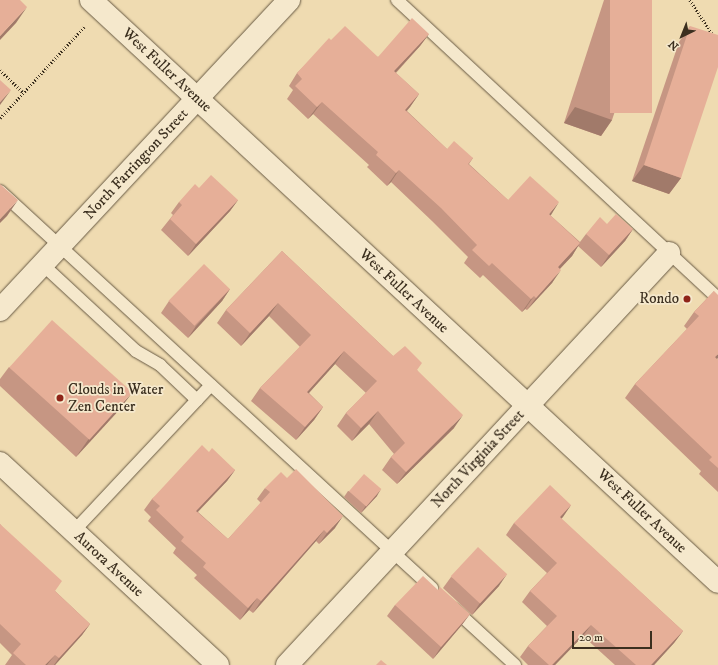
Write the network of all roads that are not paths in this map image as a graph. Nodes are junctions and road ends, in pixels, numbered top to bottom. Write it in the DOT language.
graph roads {
  1 [pos="289,0"];
  2 [pos="397,0"];
  3 [pos="96,4"];
  4 [pos="197,98"];
  5 [pos="0,191"];
  6 [pos="60,246"];
  7 [pos="670,253"];
  8 [pos="42,264"];
  9 [pos="718,298"];
  10 [pos="0,310"];
  11 [pos="211,385"];
  12 [pos="197,400"];
  13 [pos="528,406"];
  14 [pos="0,463"];
  15 [pos="74,531"];
  16 [pos="392,552"];
  17 [pos="718,582"];
  18 [pos="218,665"];
  19 [pos="287,665"];
  20 [pos="515,665"];
  1 -- 4 [label="street, North Farrington Street"];
  2 -- 7 [label="lane"];
  3 -- 4 [label="street, West Fuller Avenue"];
  4 -- 6 [label="street, North Farrington Street"];
  4 -- 13 [label="street, West Fuller Avenue"];
  5 -- 6 [label="lane"];
  6 -- 8 [label="street, North Farrington Street"];
  6 -- 11 [label="lane"];
  7 -- 9 [label="lane"];
  7 -- 13 [label="street, North Virginia Street"];
  8 -- 10 [label="street, North Farrington Street"];
  8 -- 12 [label="lane"];
  11 -- 12 [label="lane"];
  11 -- 16 [label="lane"];
  12 -- 15 [label="lane"];
  13 -- 16 [label="street, North Virginia Street"];
  13 -- 17 [label="street, West Fuller Avenue"];
  14 -- 15 [label="street, Aurora Avenue"];
  15 -- 18 [label="street, Aurora Avenue"];
  16 -- 19 [label="street, North Virginia Street"];
  16 -- 20 [label="lane"];
}
